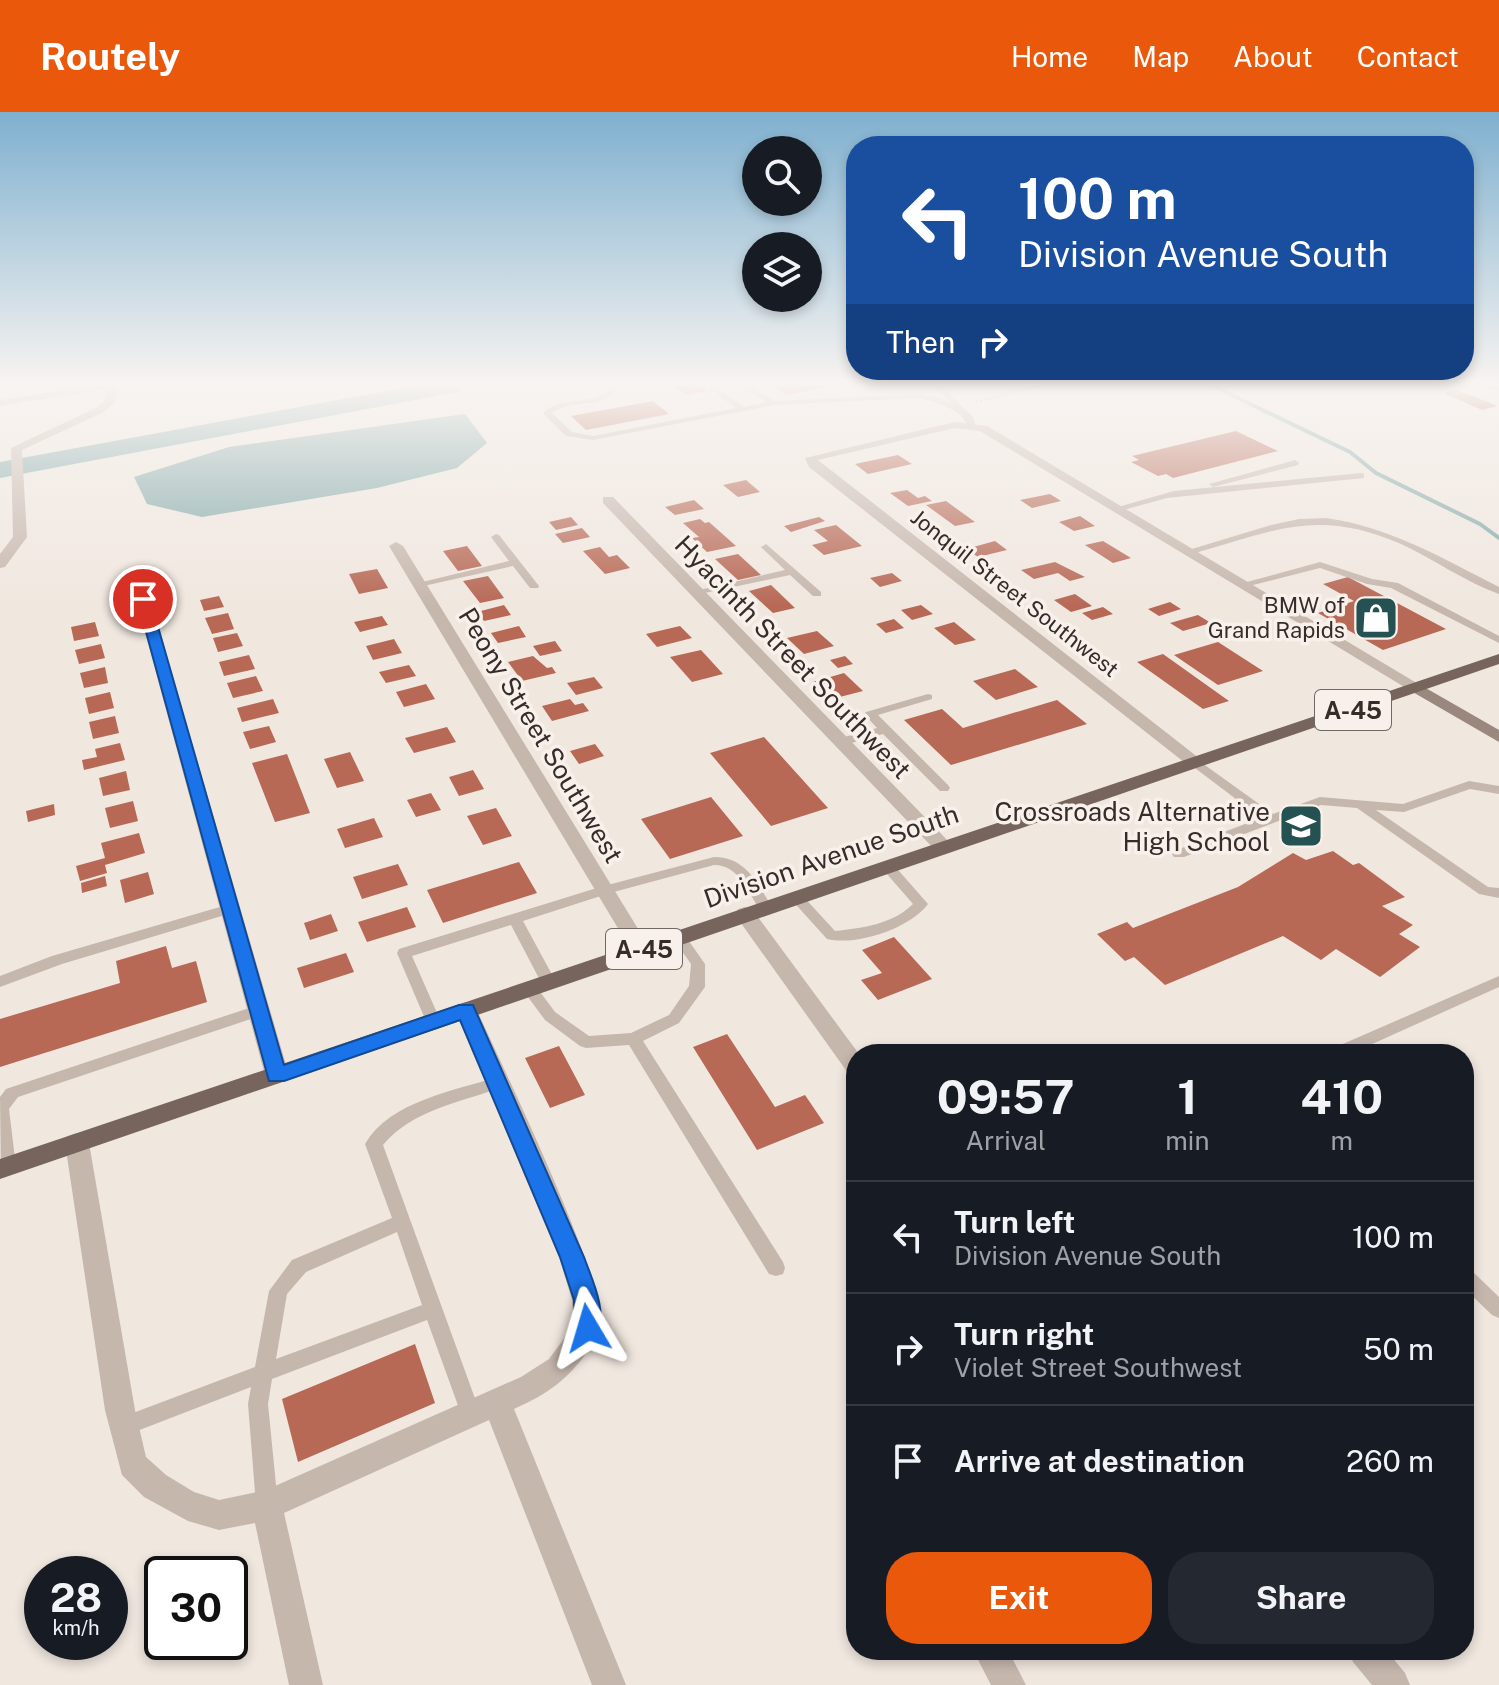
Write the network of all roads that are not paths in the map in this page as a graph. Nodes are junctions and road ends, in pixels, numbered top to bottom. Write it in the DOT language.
graph roads {
  1 [pos="16,459"];
  2 [pos="811,459"];
  3 [pos="1033,459"];
  4 [pos="1295,463"];
  5 [pos="1361,476"];
  6 [pos="1165,496"];
  7 [pos="608,500"];
  8 [pos="1116,509"];
  9 [pos="496,537"];
  10 [pos="396,546"];
  11 [pos="766,547"];
  12 [pos="1187,552"];
  13 [pos="516,562"];
  14 [pos="0,564"];
  15 [pos="793,571"];
  16 [pos="419,584"];
  17 [pos="1241,585"];
  18 [pos="534,586"];
  19 [pos="1499,591"];
  20 [pos="699,593"];
  21 [pos="817,594"];
  22 [pos="143,599"];
  23 [pos="1499,640"];
  24 [pos="1499,659"];
  25 [pos="1417,688"];
  26 [pos="928,697"];
  27 [pos="886,729"];
  28 [pos="1499,737"];
  29 [pos="841,742"];
  30 [pos="1195,762"];
  31 [pos="944,788"];
  32 [pos="1499,790"];
  33 [pos="1361,805"];
  34 [pos="1271,819"];
  35 [pos="943,847"];
  36 [pos="1179,854"];
  37 [pos="887,866"];
  38 [pos="605,890"];
  39 [pos="1499,893"];
  40 [pos="796,897"];
  41 [pos="230,909"];
  42 [pos="755,911"];
  43 [pos="515,919"];
  44 [pos="679,937"];
  45 [pos="641,950"];
  46 [pos="1498,981"];
  47 [pos="0,982"];
  48 [pos="539,986"];
  49 [pos="466,1010"];
  50 [pos="258,1011"];
  51 [pos="433,1022"];
  52 [pos="633,1039"];
  53 [pos="1357,1044"];
  54 [pos="846,1052"];
  55 [pos="277,1075"];
  56 [pos="497,1083"];
  57 [pos="3,1099"];
  58 [pos="77,1143"];
  59 [pos="3,1168"];
  60 [pos="402,1222"];
  61 [pos="776,1268"];
  62 [pos="1474,1285"];
  63 [pos="433,1309"];
  64 [pos="1499,1309"];
  65 [pos="263,1372"];
  66 [pos="484,1409"];
  67 [pos="124,1426"];
  68 [pos="267,1505"];
  69 [pos="995,1660"];
  70 [pos="1373,1660"];
  71 [pos="306,1685"];
  72 [pos="609,1685"];
  73 [pos="1009,1685"];
  74 [pos="1393,1685"];
  1 -- 14 [label="street"];
  2 -- 30 [label="street, Jonquil Street Southwest"];
  3 -- 8 [label="street"];
  4 -- 6 [label="lane"];
  5 -- 6 [label="lane"];
  6 -- 8 [label="lane"];
  7 -- 20 [label="street, Hyacinth Street Southwest"];
  8 -- 12 [label="street"];
  9 -- 13 [label="lane"];
  10 -- 16 [label="street, Peony Street Southwest"];
  11 -- 15 [label="lane"];
  12 -- 17 [label="street"];
  12 -- 19 [label="lane"];
  13 -- 16 [label="lane"];
  13 -- 18 [label="lane"];
  15 -- 20 [label="lane"];
  15 -- 21 [label="lane"];
  16 -- 38 [label="street, Peony Street Southwest"];
  17 -- 23 [label="lane"];
  17 -- 25 [label="street"];
  20 -- 29 [label="street, Hyacinth Street Southwest"];
  22 -- 41 [label="street"];
  24 -- 25 [label="main road, Division Avenue South / A-45"];
  25 -- 28 [label="main road"];
  25 -- 30 [label="main road, Division Avenue South / A-45"];
  26 -- 27 [label="lane"];
  27 -- 29 [label="lane"];
  27 -- 31 [label="lane"];
  29 -- 35 [label="street, Hyacinth Street Southwest"];
  30 -- 34 [label="lane"];
  30 -- 35 [label="main road, Division Avenue South / A-45"];
  32 -- 33 [label="lane"];
  33 -- 34 [label="lane"];
  33 -- 39 [label="lane"];
  34 -- 36 [label="lane"];
  35 -- 37 [label="main road, Division Avenue South / A-45"];
  37 -- 40 [label="main road, Division Avenue South / A-45"];
  37 -- 40 [label="lane"];
  38 -- 42 [label="lane"];
  38 -- 43 [label="lane"];
  38 -- 45 [label="street, Peony Street Southwest"];
  40 -- 42 [label="main road, Division Avenue South / A-45"];
  41 -- 47 [label="lane"];
  41 -- 50 [label="street"];
  42 -- 44 [label="main road, Division Avenue South / A-45"];
  42 -- 54 [label="street"];
  43 -- 48 [label="lane"];
  43 -- 51 [label="lane"];
  44 -- 45 [label="main road, Division Avenue South / A-45"];
  44 -- 52 [label="lane"];
  45 -- 48 [label="main road, Division Avenue South / A-45"];
  46 -- 53 [label="lane"];
  48 -- 49 [label="main road, Division Avenue South / A-45"];
  48 -- 52 [label="lane"];
  49 -- 51 [label="main road, Division Avenue South / A-45"];
  49 -- 56 [label="street"];
  50 -- 55 [label="street"];
  50 -- 57 [label="lane"];
  51 -- 55 [label="main road, Division Avenue South / A-45"];
  52 -- 61 [label="lane"];
  55 -- 58 [label="main road, Division Avenue South / A-45"];
  56 -- 60 [label="lane"];
  56 -- 66 [label="street"];
  57 -- 59 [label="lane"];
  58 -- 59 [label="main road, Division Avenue South / A-45"];
  58 -- 67 [label="street"];
  60 -- 63 [label="lane"];
  60 -- 65 [label="lane"];
  62 -- 64 [label="lane"];
  63 -- 65 [label="lane"];
  63 -- 66 [label="lane"];
  65 -- 67 [label="lane"];
  65 -- 68 [label="lane"];
  66 -- 68 [label="street"];
  66 -- 72 [label="street"];
  67 -- 68 [label="street"];
  68 -- 71 [label="street"];
  69 -- 73 [label="street"];
  70 -- 74 [label="street"];
}
